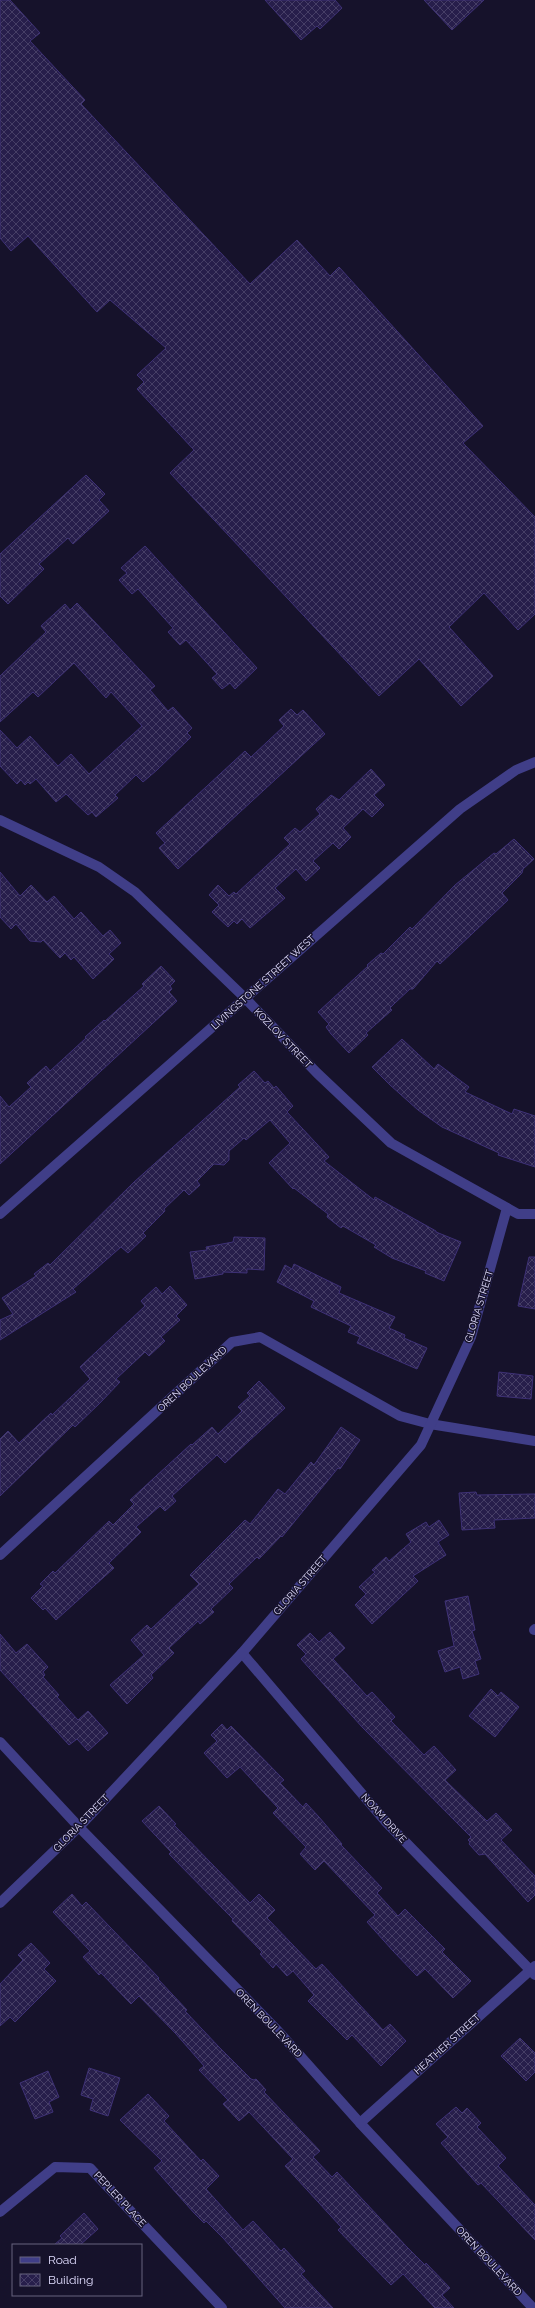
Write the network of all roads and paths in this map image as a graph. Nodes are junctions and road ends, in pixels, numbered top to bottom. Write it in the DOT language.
graph roads {
  1 [pos="535,762"];
  2 [pos="0,820"];
  3 [pos="246,998"];
  4 [pos="507,1208"];
  5 [pos="0,1214"];
  6 [pos="535,1214"];
  7 [pos="430,1424"];
  8 [pos="535,1441"];
  9 [pos="0,1555"];
  10 [pos="242,1653"];
  11 [pos="0,1742"];
  12 [pos="79,1827"];
  13 [pos="0,1903"];
  14 [pos="533,1970"];
  15 [pos="360,2123"];
  16 [pos="0,2212"];
  17 [pos="222,2308"];
  18 [pos="533,2308"];
  1 -- 3 [label="street, LIVINGSTONE STREET WEST"];
  2 -- 3 [label="street, KOZLOV STREET"];
  3 -- 4 [label="street, KOZLOV STREET"];
  3 -- 5 [label="street, LIVINGSTONE STREET WEST"];
  4 -- 6 [label="street, KOZLOV STREET"];
  4 -- 7 [label="street, GLORIA STREET"];
  7 -- 8 [label="street, OREN BOULEVARD"];
  7 -- 9 [label="street, OREN BOULEVARD"];
  7 -- 10 [label="street, GLORIA STREET"];
  10 -- 12 [label="street, GLORIA STREET"];
  10 -- 14 [label="street, NOAM DRIVE"];
  11 -- 12 [label="street, OREN BOULEVARD"];
  12 -- 13 [label="street, GLORIA STREET"];
  12 -- 15 [label="street, OREN BOULEVARD"];
  14 -- 15 [label="street, HEATHER STREET"];
  15 -- 18 [label="street, OREN BOULEVARD"];
  16 -- 17 [label="street, PEPLER PLACE"];
}
